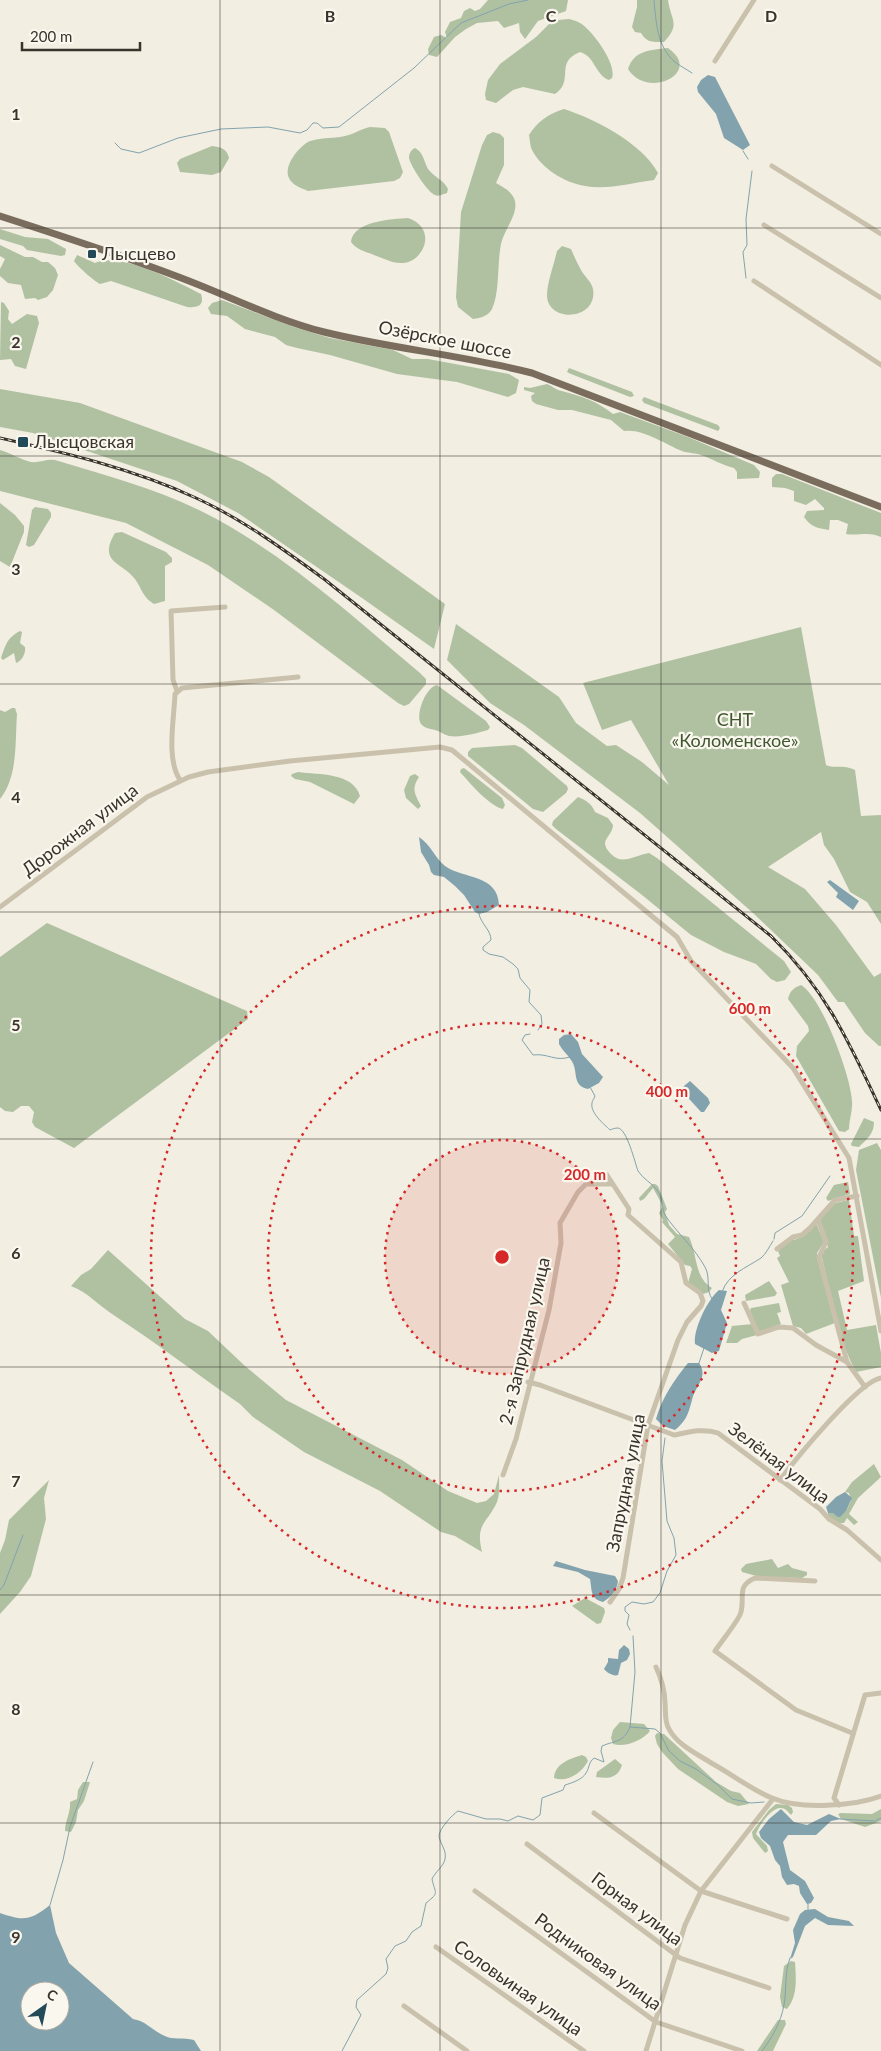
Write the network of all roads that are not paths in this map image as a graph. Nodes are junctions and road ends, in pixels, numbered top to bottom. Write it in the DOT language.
graph roads {
  1 [pos="754,0"];
  2 [pos="714,61"];
  3 [pos="772,166"];
  4 [pos="0,216"];
  5 [pos="764,225"];
  6 [pos="881,234"];
  7 [pos="754,281"];
  8 [pos="881,298"];
  9 [pos="881,365"];
  10 [pos="881,507"];
  11 [pos="225,607"];
  12 [pos="298,677"];
  13 [pos="178,691"];
  14 [pos="180,780"];
  15 [pos="0,907"];
  16 [pos="608,1175"];
  17 [pos="612,1184"];
  18 [pos="856,1196"];
  19 [pos="818,1220"];
  20 [pos="777,1250"];
  21 [pos="744,1303"];
  22 [pos="881,1331"];
  23 [pos="847,1362"];
  24 [pos="881,1378"];
  25 [pos="529,1382"];
  26 [pos="865,1387"];
  27 [pos="648,1425"];
  28 [pos="503,1475"];
  29 [pos="780,1480"];
  30 [pos="881,1560"];
  31 [pos="815,1581"];
  32 [pos="610,1602"];
  33 [pos="656,1667"];
  34 [pos="881,1693"];
  35 [pos="852,1732"];
  36 [pos="881,1796"];
  37 [pos="773,1799"];
  38 [pos="839,1805"];
  39 [pos="594,1813"];
  40 [pos="527,1844"];
  41 [pos="475,1891"];
  42 [pos="701,1891"];
  43 [pos="787,1919"];
  44 [pos="436,1947"];
  45 [pos="676,1955"];
  46 [pos="769,1988"];
  47 [pos="404,2006"];
  48 [pos="656,2022"];
  49 [pos="467,2051"];
  50 [pos="584,2051"];
  51 [pos="646,2051"];
  52 [pos="742,2051"];
  1 -- 2 [label="street"];
  3 -- 6 [label="street"];
  4 -- 10 [label="main road, Озёрское шоссе"];
  5 -- 8 [label="street"];
  7 -- 9 [label="street"];
  11 -- 13 [label="street"];
  12 -- 13 [label="street"];
  13 -- 14 [label="street"];
  14 -- 15 [label="street, Дорожная улица"];
  14 -- 18 [label="street, Дорожная улица"];
  16 -- 17 [label="street, Запрудная улица"];
  17 -- 25 [label="street, 2-я Запрудная улица"];
  17 -- 27 [label="street, Запрудная улица"];
  18 -- 19 [label="street"];
  18 -- 22 [label="street, Дорожная улица"];
  19 -- 20 [label="street"];
  19 -- 23 [label="street"];
  21 -- 23 [label="street"];
  23 -- 26 [label="street"];
  24 -- 26 [label="street"];
  25 -- 27 [label="street, Зелёная улица"];
  25 -- 28 [label="street, 2-я Запрудная улица"];
  26 -- 29 [label="street"];
  27 -- 29 [label="street, Зелёная улица"];
  27 -- 32 [label="street, Запрудная улица"];
  29 -- 30 [label="street, Зелёная улица"];
  31 -- 35 [label="street"];
  33 -- 37 [label="street"];
  34 -- 35 [label="street"];
  35 -- 38 [label="street"];
  36 -- 38 [label="street"];
  37 -- 38 [label="street"];
  37 -- 42 [label="street"];
  39 -- 42 [label="street"];
  40 -- 45 [label="street, Горная улица"];
  41 -- 48 [label="street, Родниковая улица"];
  42 -- 43 [label="street"];
  42 -- 45 [label="street"];
  44 -- 50 [label="street, Соловьиная улица"];
  45 -- 46 [label="street, Горная улица"];
  45 -- 48 [label="street"];
  47 -- 49 [label="street"];
  48 -- 51 [label="street"];
  48 -- 52 [label="street, Родниковая улица"];
}
